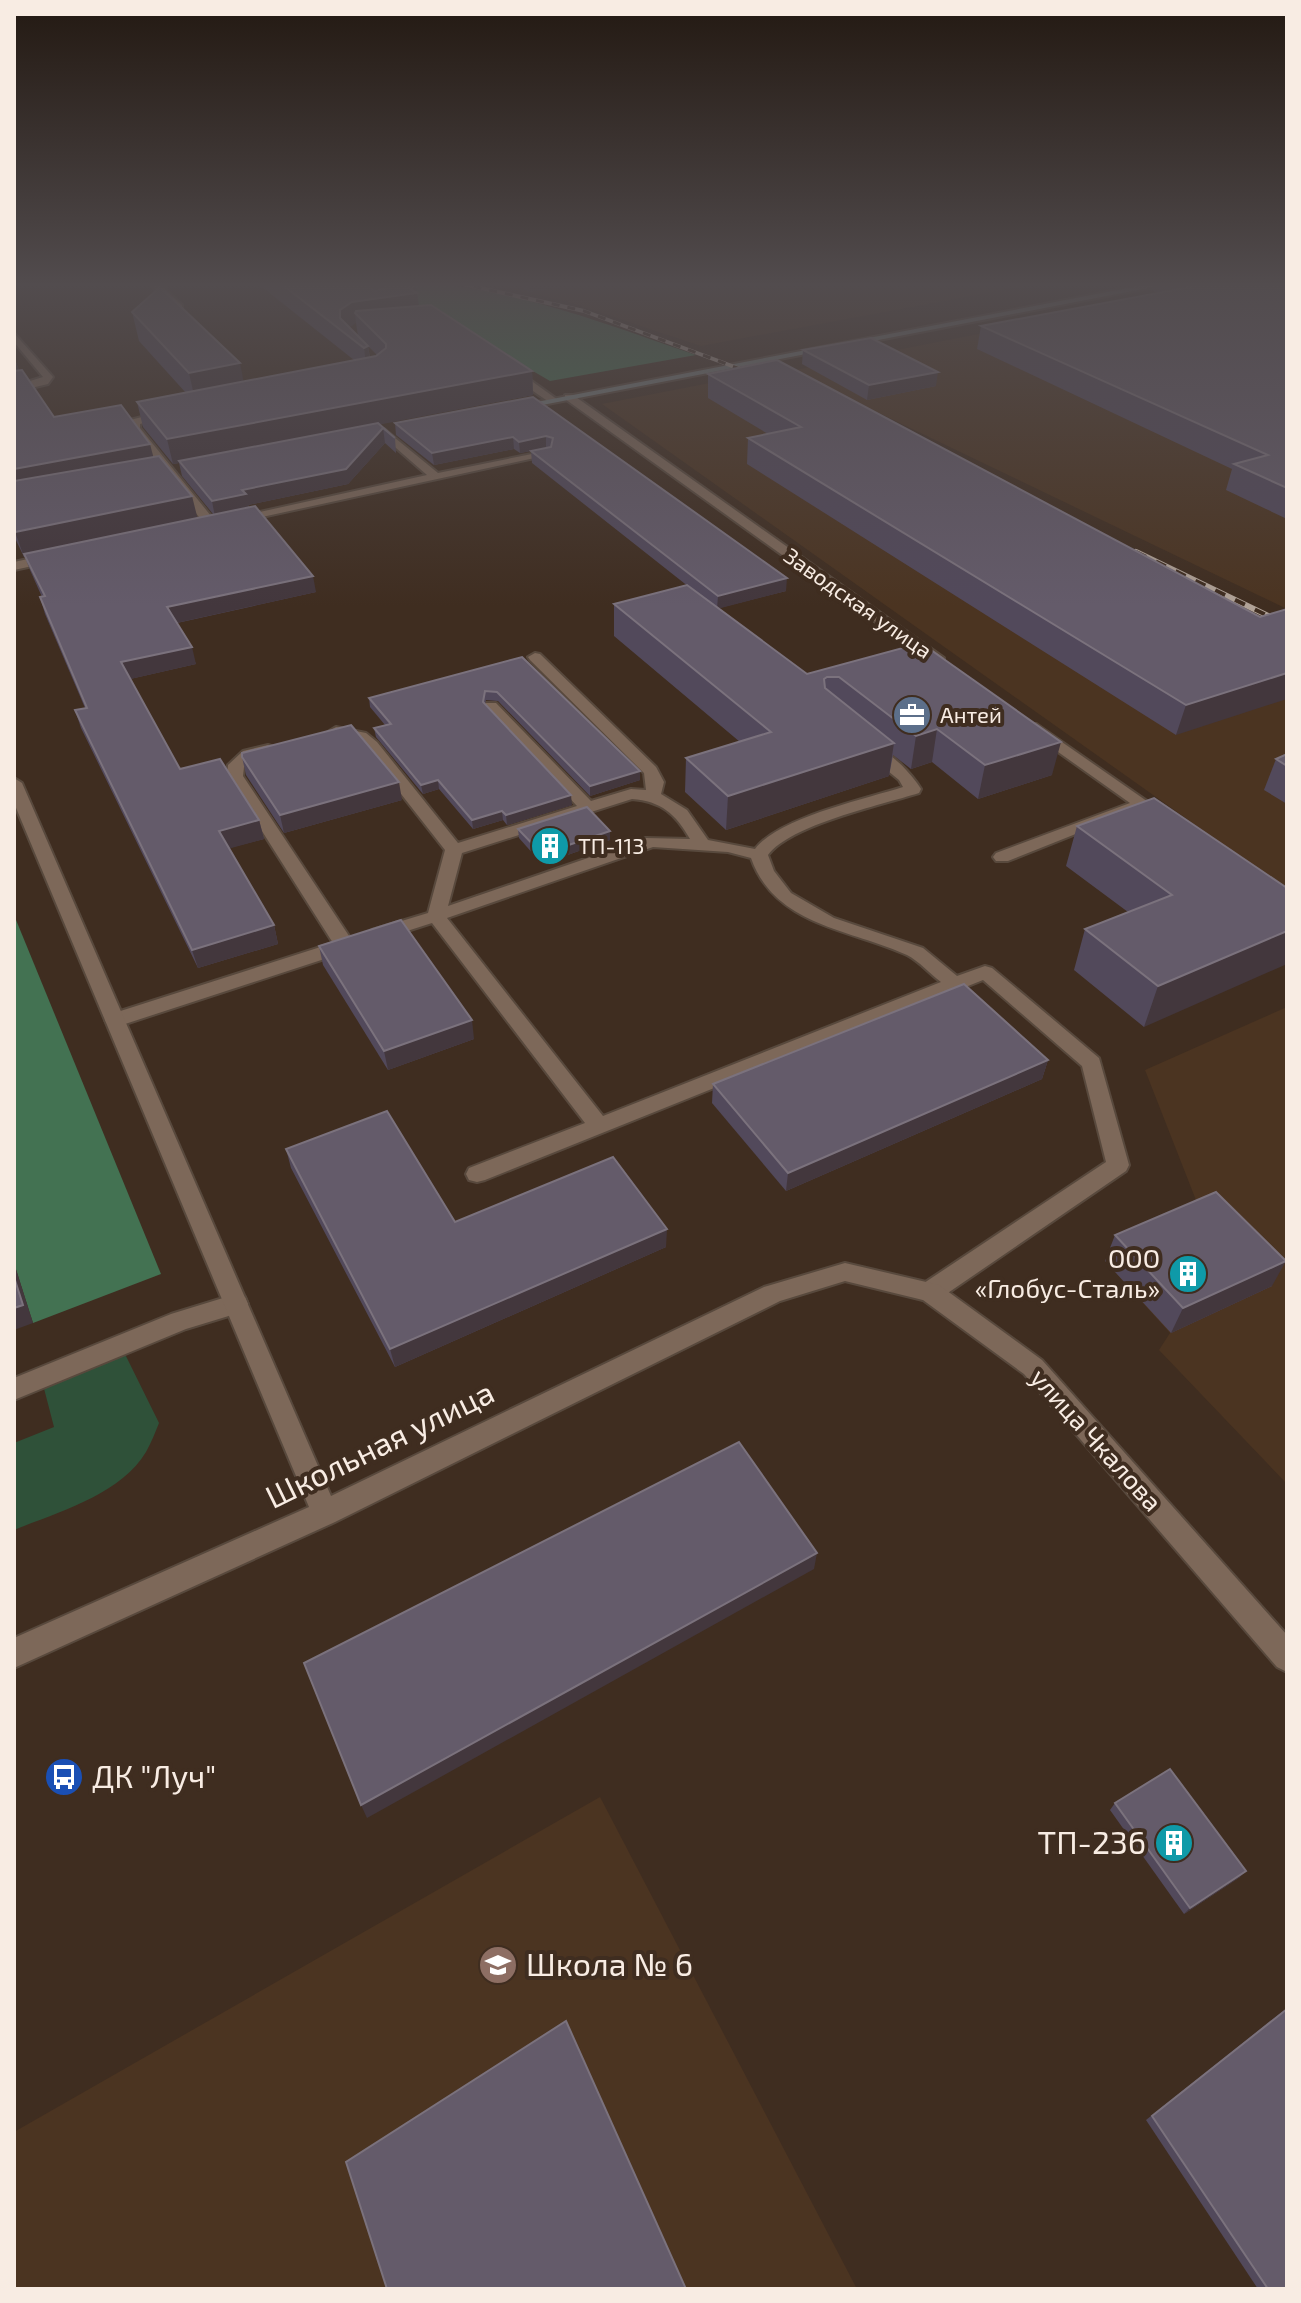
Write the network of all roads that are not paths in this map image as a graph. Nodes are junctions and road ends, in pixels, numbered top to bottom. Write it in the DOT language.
graph roads {
  1 [pos="539,390"];
  2 [pos="603,390"];
  3 [pos="569,397"];
  4 [pos="553,400"];
  5 [pos="183,410"];
  6 [pos="492,412"];
  7 [pos="400,429"];
  8 [pos="384,432"];
  9 [pos="369,435"];
  10 [pos="547,454"];
  11 [pos="185,470"];
  12 [pos="170,473"];
  13 [pos="155,475"];
  14 [pos="436,477"];
  15 [pos="211,524"];
  16 [pos="196,527"];
  17 [pos="75,553"];
  18 [pos="14,566"];
  19 [pos="535,657"];
  20 [pos="949,668"];
  21 [pos="491,706"];
  22 [pos="1027,722"];
  23 [pos="851,733"];
  24 [pos="325,735"];
  25 [pos="280,747"];
  26 [pos="14,783"];
  27 [pos="653,794"];
  28 [pos="587,807"];
  29 [pos="701,844"];
  30 [pos="454,850"];
  31 [pos="759,855"];
  32 [pos="1002,857"];
  33 [pos="436,916"];
  34 [pos="345,946"];
  35 [pos="955,984"];
  36 [pos="115,1020"];
  37 [pos="599,1126"];
  38 [pos="477,1174"];
  39 [pos="930,1292"];
  40 [pos="773,1294"];
  41 [pos="236,1304"];
  42 [pos="14,1389"];
  43 [pos="325,1513"];
  44 [pos="14,1653"];
  45 [pos="1287,1657"];
  1 -- 4 [label="street"];
  2 -- 3 [label="main road"];
  3 -- 4 [label="main road"];
  3 -- 20 [label="street, Заводская улица"];
  4 -- 6 [label="main road"];
  5 -- 12 [label="street"];
  7 -- 8 [label="main road"];
  8 -- 9 [label="main road"];
  8 -- 14 [label="street"];
  10 -- 14 [label="street"];
  11 -- 12 [label="main road"];
  12 -- 13 [label="main road"];
  12 -- 15 [label="street"];
  14 -- 15 [label="street"];
  15 -- 16 [label="street"];
  17 -- 18 [label="street"];
  19 -- 27 [label="street"];
  21 -- 28 [label="street"];
  22 -- 32 [label="street"];
  23 -- 31 [label="street"];
  24 -- 30 [label="street"];
  25 -- 34 [label="street"];
  26 -- 36 [label="street"];
  27 -- 28 [label="street"];
  27 -- 29 [label="street"];
  28 -- 30 [label="street"];
  29 -- 31 [label="street"];
  29 -- 33 [label="street"];
  30 -- 33 [label="street"];
  31 -- 35 [label="street"];
  33 -- 34 [label="street"];
  33 -- 37 [label="street"];
  34 -- 36 [label="street"];
  35 -- 37 [label="street"];
  35 -- 39 [label="street"];
  36 -- 41 [label="street"];
  37 -- 38 [label="street"];
  39 -- 40 [label="street, улица Чкалова"];
  39 -- 45 [label="street, улица Чкалова"];
  40 -- 43 [label="street, Школьная улица"];
  41 -- 42 [label="street"];
  41 -- 43 [label="street"];
  43 -- 44 [label="street, Школьная улица"];
}
